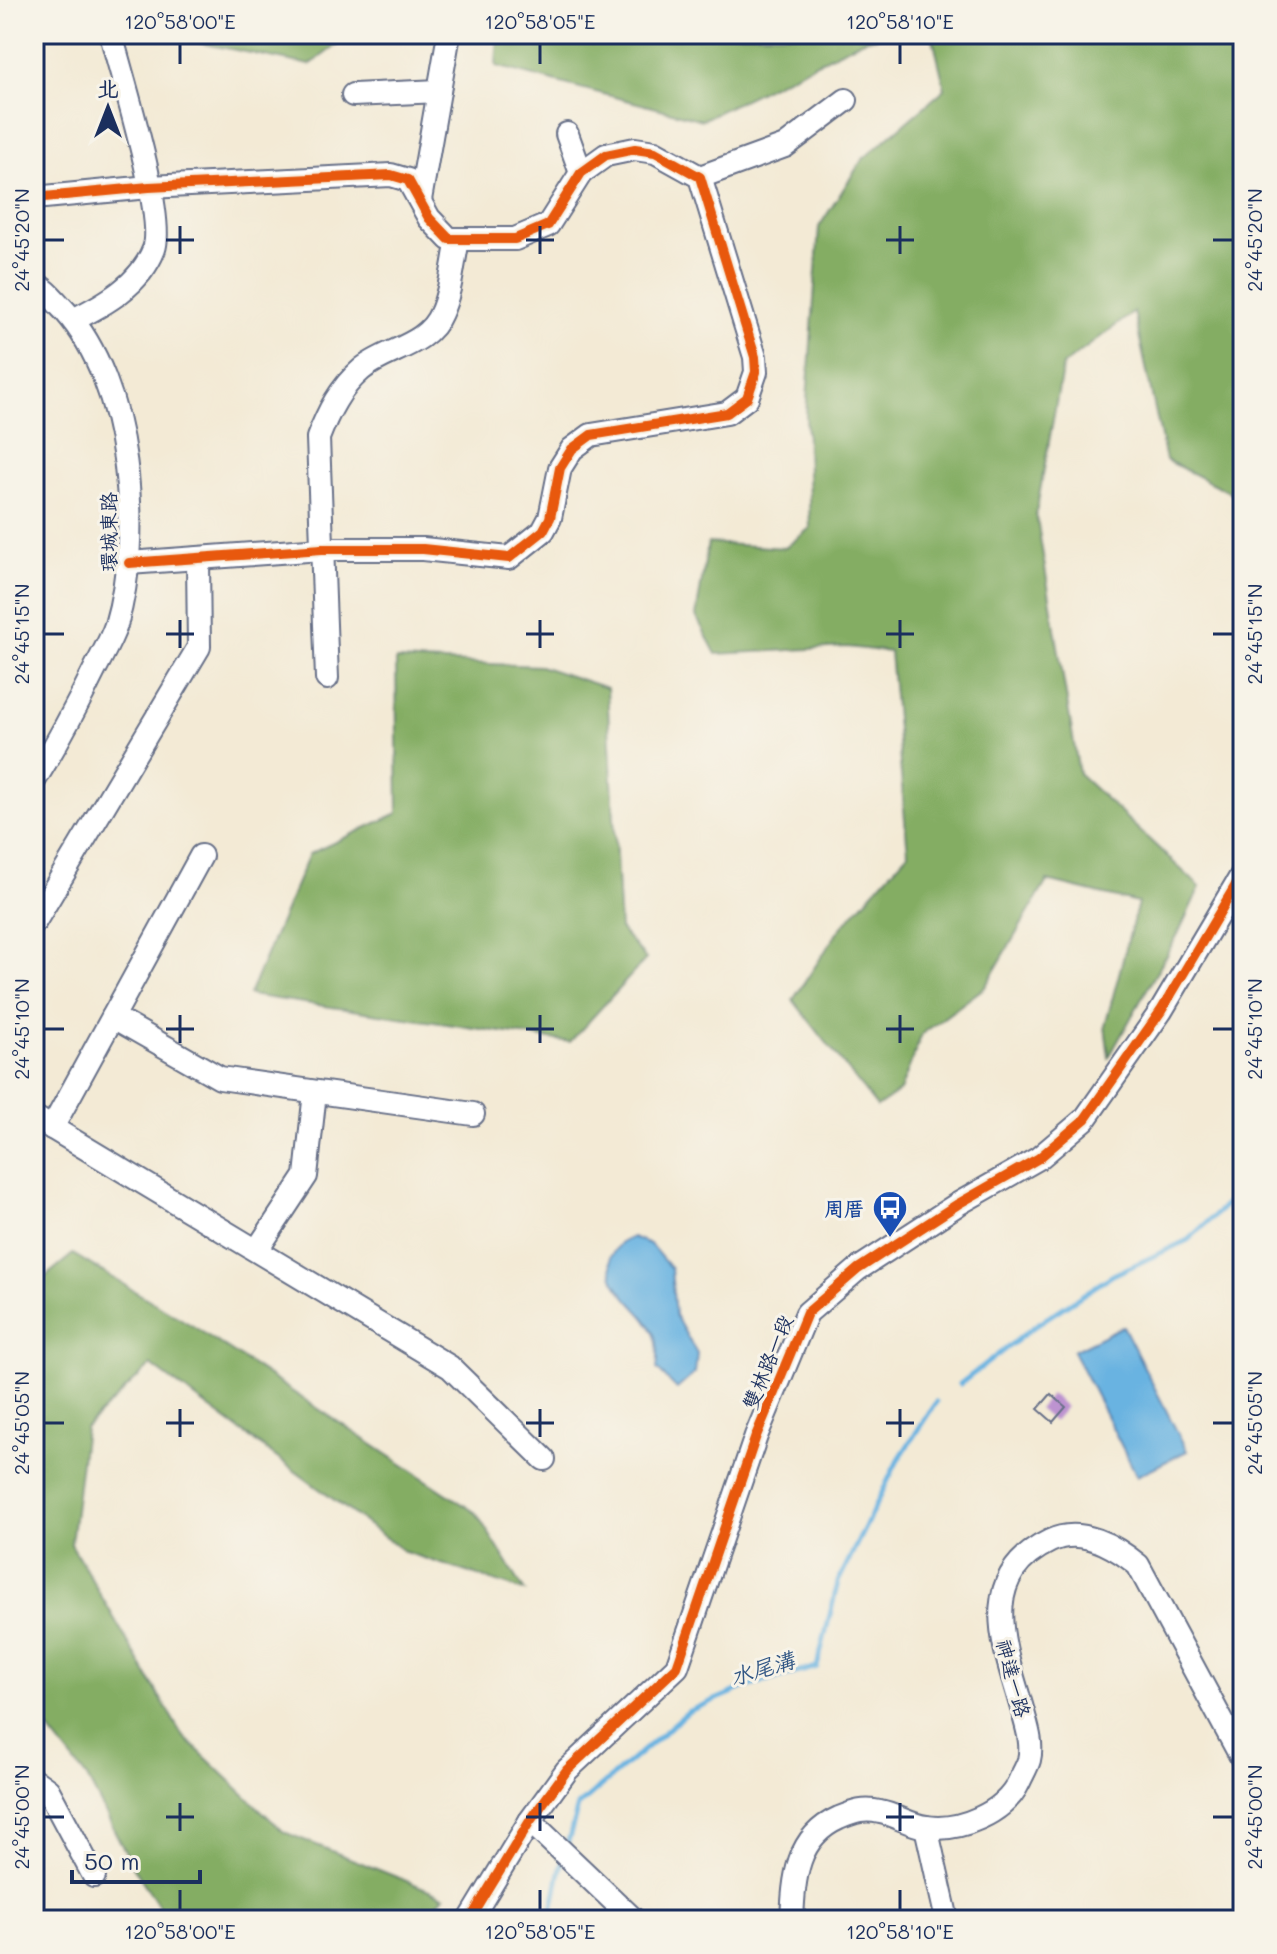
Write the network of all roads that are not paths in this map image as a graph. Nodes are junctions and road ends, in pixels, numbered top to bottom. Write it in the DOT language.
graph roads {
  1 [pos="111,34"];
  2 [pos="449,34"];
  3 [pos="439,91"];
  4 [pos="353,95"];
  5 [pos="846,100"];
  6 [pos="567,134"];
  7 [pos="581,173"];
  8 [pos="700,177"];
  9 [pos="149,187"];
  10 [pos="34,198"];
  11 [pos="420,200"];
  12 [pos="458,240"];
  13 [pos="34,283"];
  14 [pos="73,320"];
  15 [pos="322,549"];
  16 [pos="198,559"];
  17 [pos="129,563"];
  18 [pos="327,678"];
  19 [pos="40,757"];
  20 [pos="34,781"];
  21 [pos="201,856"];
  22 [pos="1243,873"];
  23 [pos="34,923"];
  24 [pos="113,1017"];
  25 [pos="315,1092"];
  26 [pos="473,1114"];
  27 [pos="43,1123"];
  28 [pos="257,1250"];
  29 [pos="544,1459"];
  30 [pos="1243,1760"];
  31 [pos="34,1780"];
  32 [pos="530,1821"];
  33 [pos="926,1827"];
  34 [pos="94,1876"];
  35 [pos="470,1920"];
  36 [pos="634,1920"];
  37 [pos="792,1920"];
  38 [pos="947,1920"];
  1 -- 9 [label="street"];
  2 -- 3 [label="street"];
  3 -- 4 [label="street"];
  3 -- 11 [label="street"];
  5 -- 8 [label="street"];
  6 -- 7 [label="street"];
  7 -- 8 [label="street"];
  7 -- 12 [label="street"];
  8 -- 15 [label="street"];
  9 -- 10 [label="street"];
  9 -- 11 [label="street"];
  9 -- 14 [label="street"];
  11 -- 12 [label="street"];
  12 -- 15 [label="street"];
  13 -- 14 [label="street, 環城東路"];
  14 -- 17 [label="street, 環城東路"];
  15 -- 16 [label="street"];
  15 -- 18 [label="street"];
  16 -- 17 [label="street"];
  16 -- 23 [label="street"];
  17 -- 19 [label="street, 環城東路"];
  19 -- 20 [label="street, 環城東路"];
  21 -- 24 [label="street"];
  22 -- 32 [label="street, 雙林路一段"];
  24 -- 25 [label="street"];
  24 -- 27 [label="street"];
  25 -- 26 [label="street"];
  25 -- 28 [label="street"];
  27 -- 28 [label="street"];
  28 -- 29 [label="street"];
  30 -- 33 [label="street, 神達一路"];
  31 -- 34 [label="street"];
  32 -- 35 [label="street, 雙林路一段"];
  32 -- 36 [label="street"];
  33 -- 37 [label="street, 神達一路"];
  33 -- 38 [label="street"];
}
